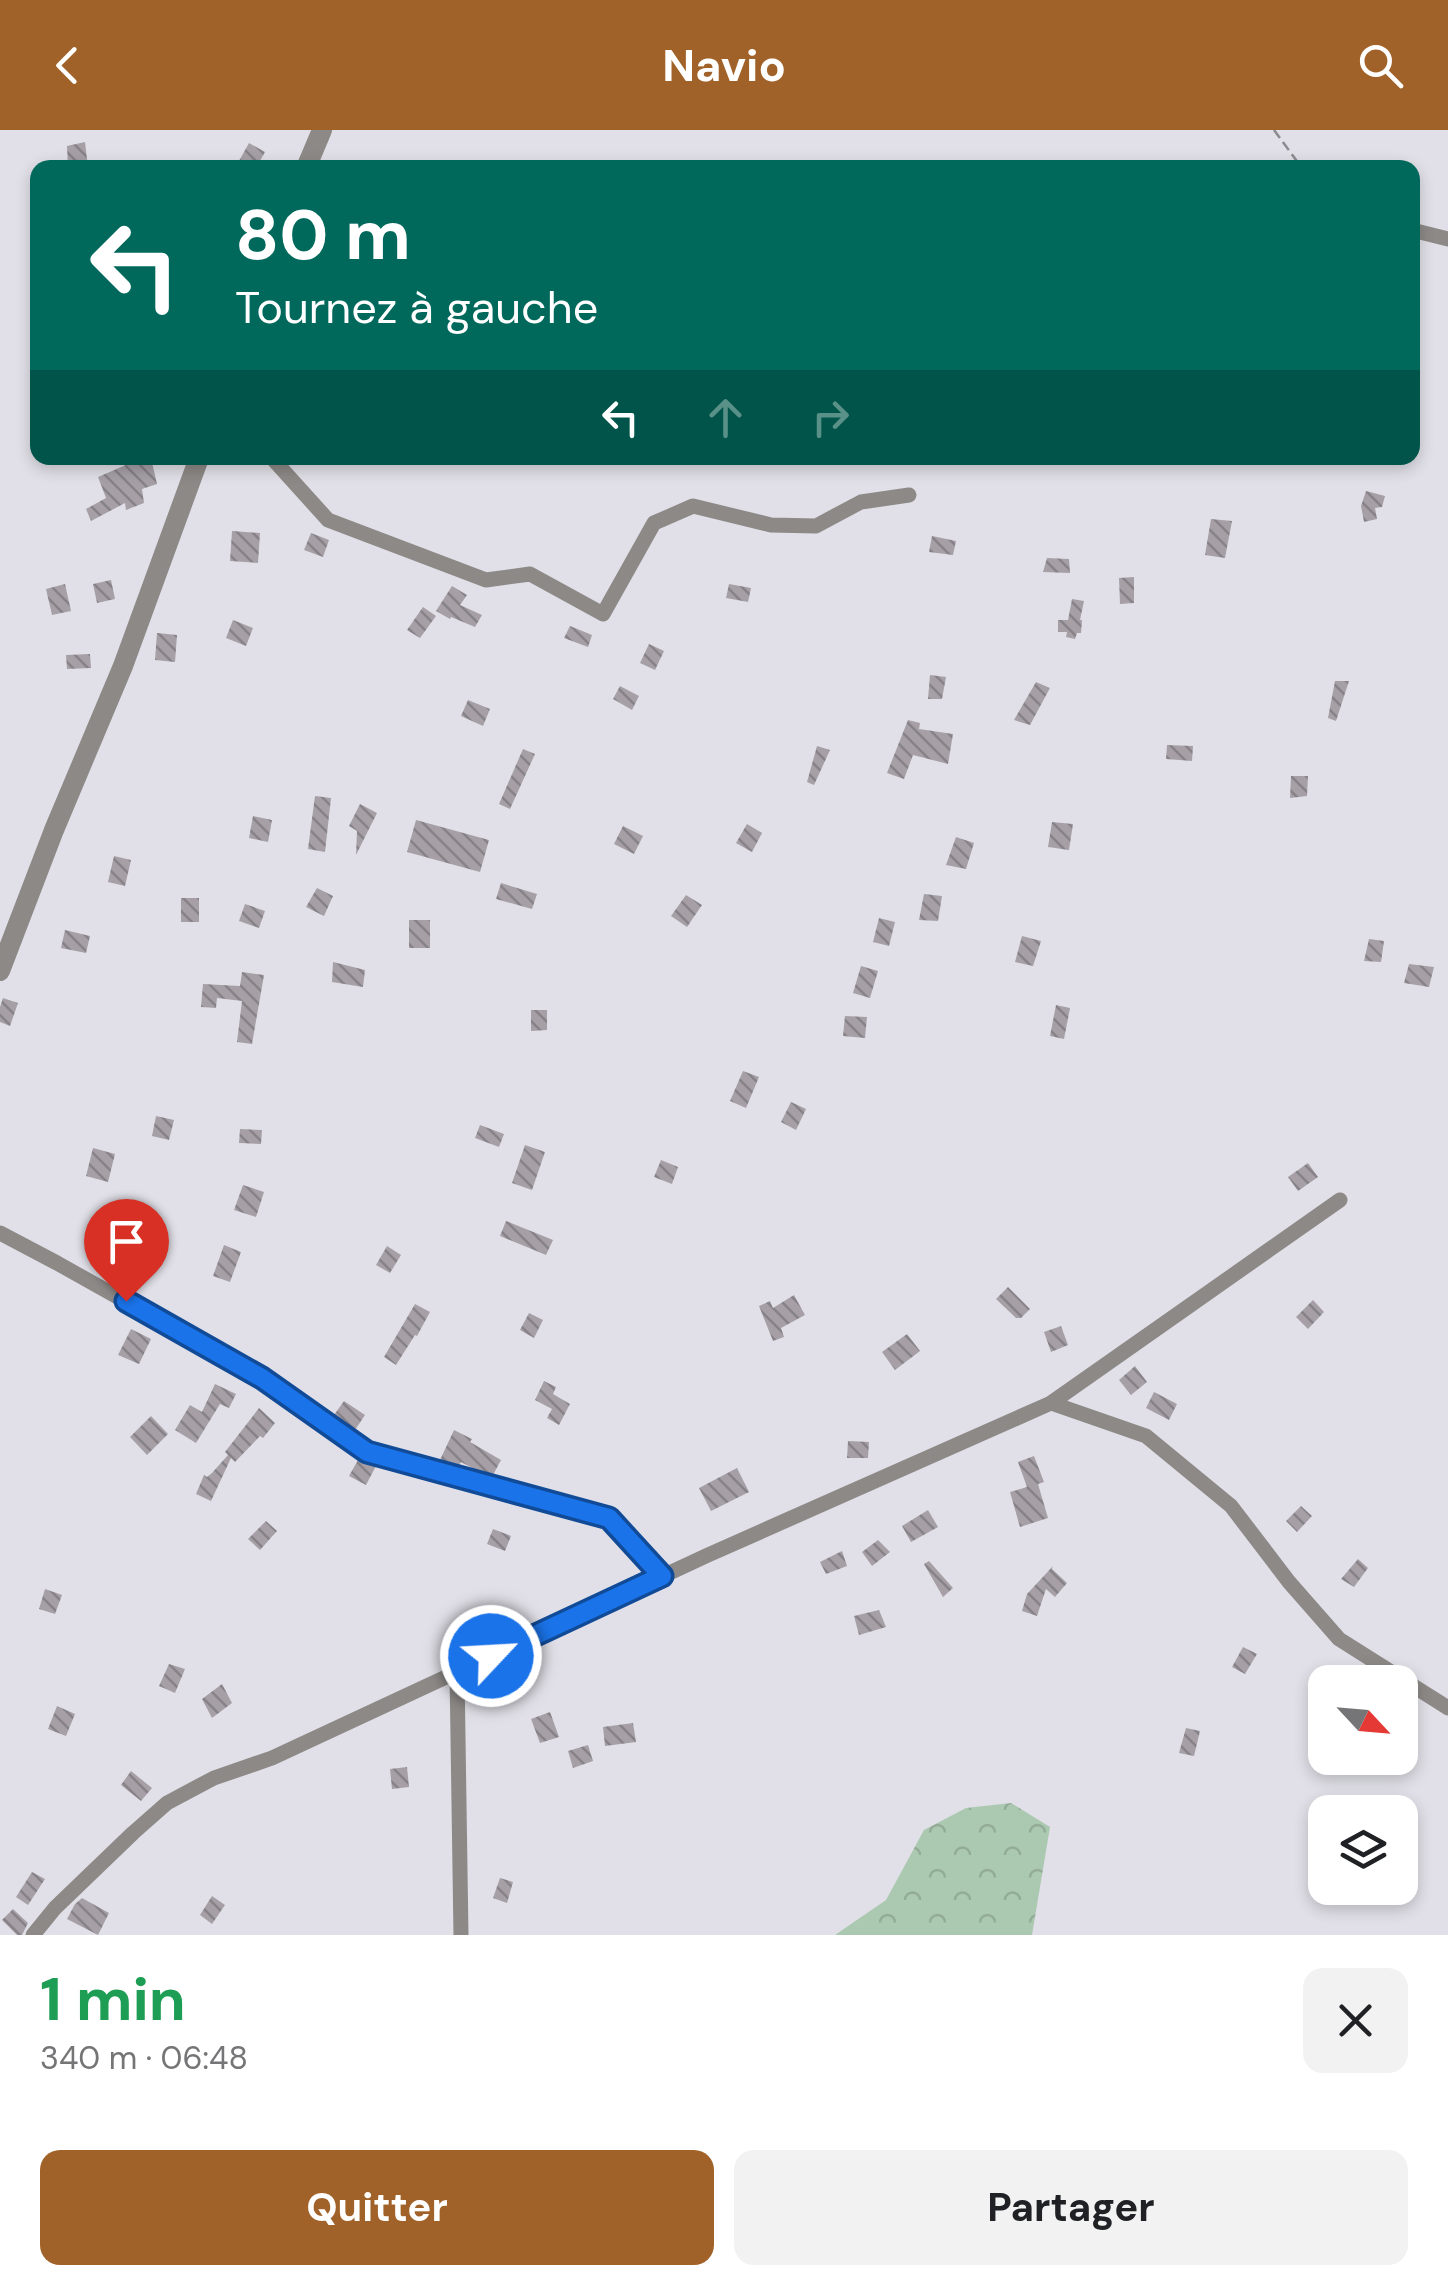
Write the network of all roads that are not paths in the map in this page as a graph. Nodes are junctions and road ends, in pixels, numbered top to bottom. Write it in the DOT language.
graph roads {
  1 [pos="322,130"];
  2 [pos="309,160"];
  3 [pos="1420,232"];
  4 [pos="1448,239"];
  5 [pos="196,465"];
  6 [pos="278,465"];
  7 [pos="909,495"];
  8 [pos="0,970"];
  9 [pos="1340,1200"];
  10 [pos="0,1234"];
  11 [pos="1051,1403"];
  12 [pos="662,1576"];
  13 [pos="457,1672"];
  14 [pos="1448,1708"];
  15 [pos="33,1935"];
  16 [pos="460,1935"];
  1 -- 2 [label="street"];
  3 -- 4 [label="street"];
  5 -- 8 [label="street"];
  6 -- 7 [label="street"];
  9 -- 11 [label="street"];
  10 -- 12 [label="street"];
  11 -- 12 [label="street"];
  11 -- 14 [label="street"];
  12 -- 13 [label="street"];
  13 -- 15 [label="street"];
  13 -- 16 [label="street"];
}
